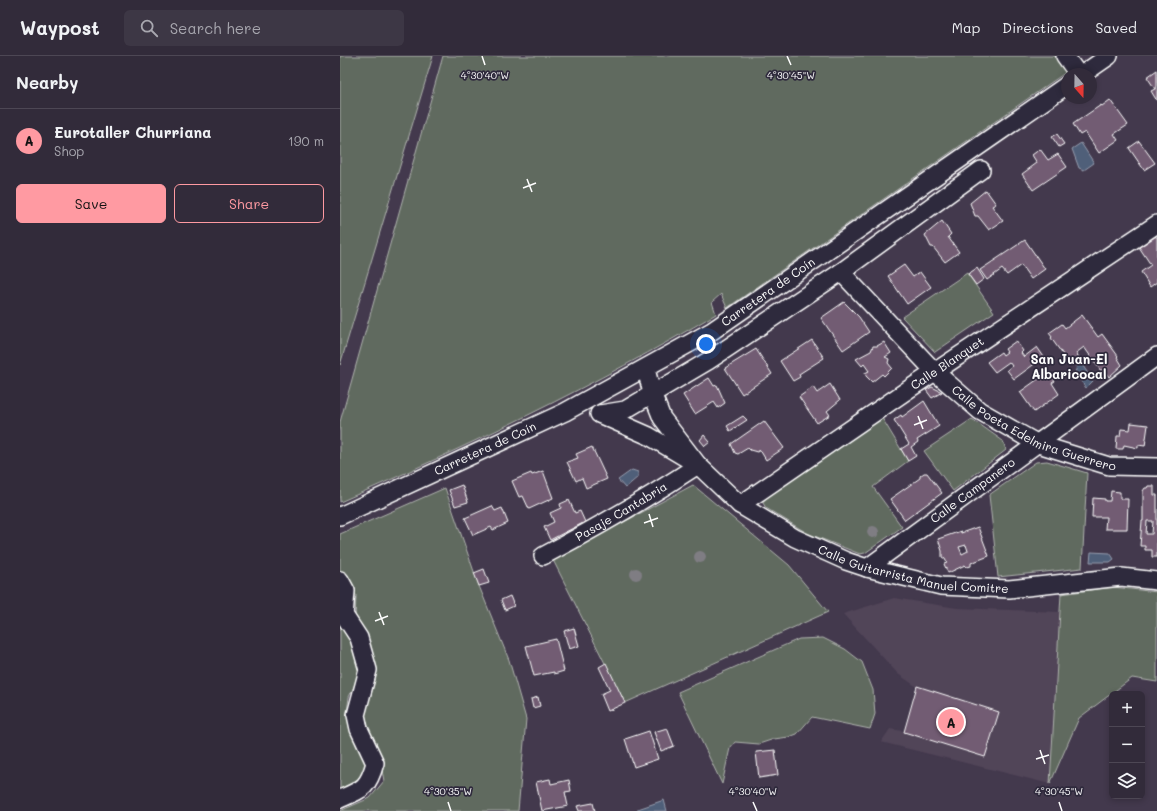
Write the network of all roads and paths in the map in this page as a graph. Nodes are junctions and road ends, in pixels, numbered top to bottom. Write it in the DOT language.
graph roads {
  1 [pos="1065,56"];
  2 [pos="1109,56"];
  3 [pos="1074,68"];
  4 [pos="1092,68"];
  5 [pos="1061,89"];
  6 [pos="980,170"];
  7 [pos="1157,224"];
  8 [pos="842,272"];
  9 [pos="1157,356"];
  10 [pos="646,369"];
  11 [pos="935,372"];
  12 [pos="652,393"];
  13 [pos="565,412"];
  14 [pos="600,414"];
  15 [pos="1038,444"];
  16 [pos="698,465"];
  17 [pos="1157,467"];
  18 [pos="740,505"];
  19 [pos="340,516"];
  20 [pos="543,556"];
  21 [pos="867,568"];
  22 [pos="340,580"];
  23 [pos="1157,581"];
  24 [pos="342,612"];
  25 [pos="340,799"];
  1 -- 3 [label="street"];
  2 -- 4 [label="street"];
  5 -- 10 [label="street, Carretera de Coín"];
  6 -- 8 [label="street, Carretera de Coín"];
  7 -- 11 [label="street, Calle Blanquet"];
  8 -- 11 [label="street, Calle Poeta Edelmira Guerrero"];
  8 -- 12 [label="street, Carretera de Coín"];
  9 -- 15 [label="street, Calle Campanero"];
  10 -- 12 [label="street, Calle Guitarrista Manuel Comitre"];
  10 -- 13 [label="street, Carretera de Coín"];
  11 -- 15 [label="street, Calle Poeta Edelmira Guerrero"];
  11 -- 18 [label="street, Calle Blanquet"];
  12 -- 14 [label="street, Carretera de Coín"];
  12 -- 16 [label="street, Calle Guitarrista Manuel Comitre"];
  13 -- 14 [label="street, Calle Guitarrista Manuel Comitre"];
  13 -- 19 [label="street, Carretera de Coín"];
  14 -- 16 [label="street, Calle Guitarrista Manuel Comitre"];
  15 -- 17 [label="street, Calle Poeta Edelmira Guerrero"];
  15 -- 21 [label="street, Calle Campanero"];
  16 -- 18 [label="street, Calle Guitarrista Manuel Comitre"];
  16 -- 20 [label="street, Pasaje Cantabria"];
  18 -- 21 [label="street, Calle Guitarrista Manuel Comitre"];
  21 -- 23 [label="street, Calle Guitarrista Manuel Comitre"];
  22 -- 24 [label="street"];
  24 -- 25 [label="street"];
}
